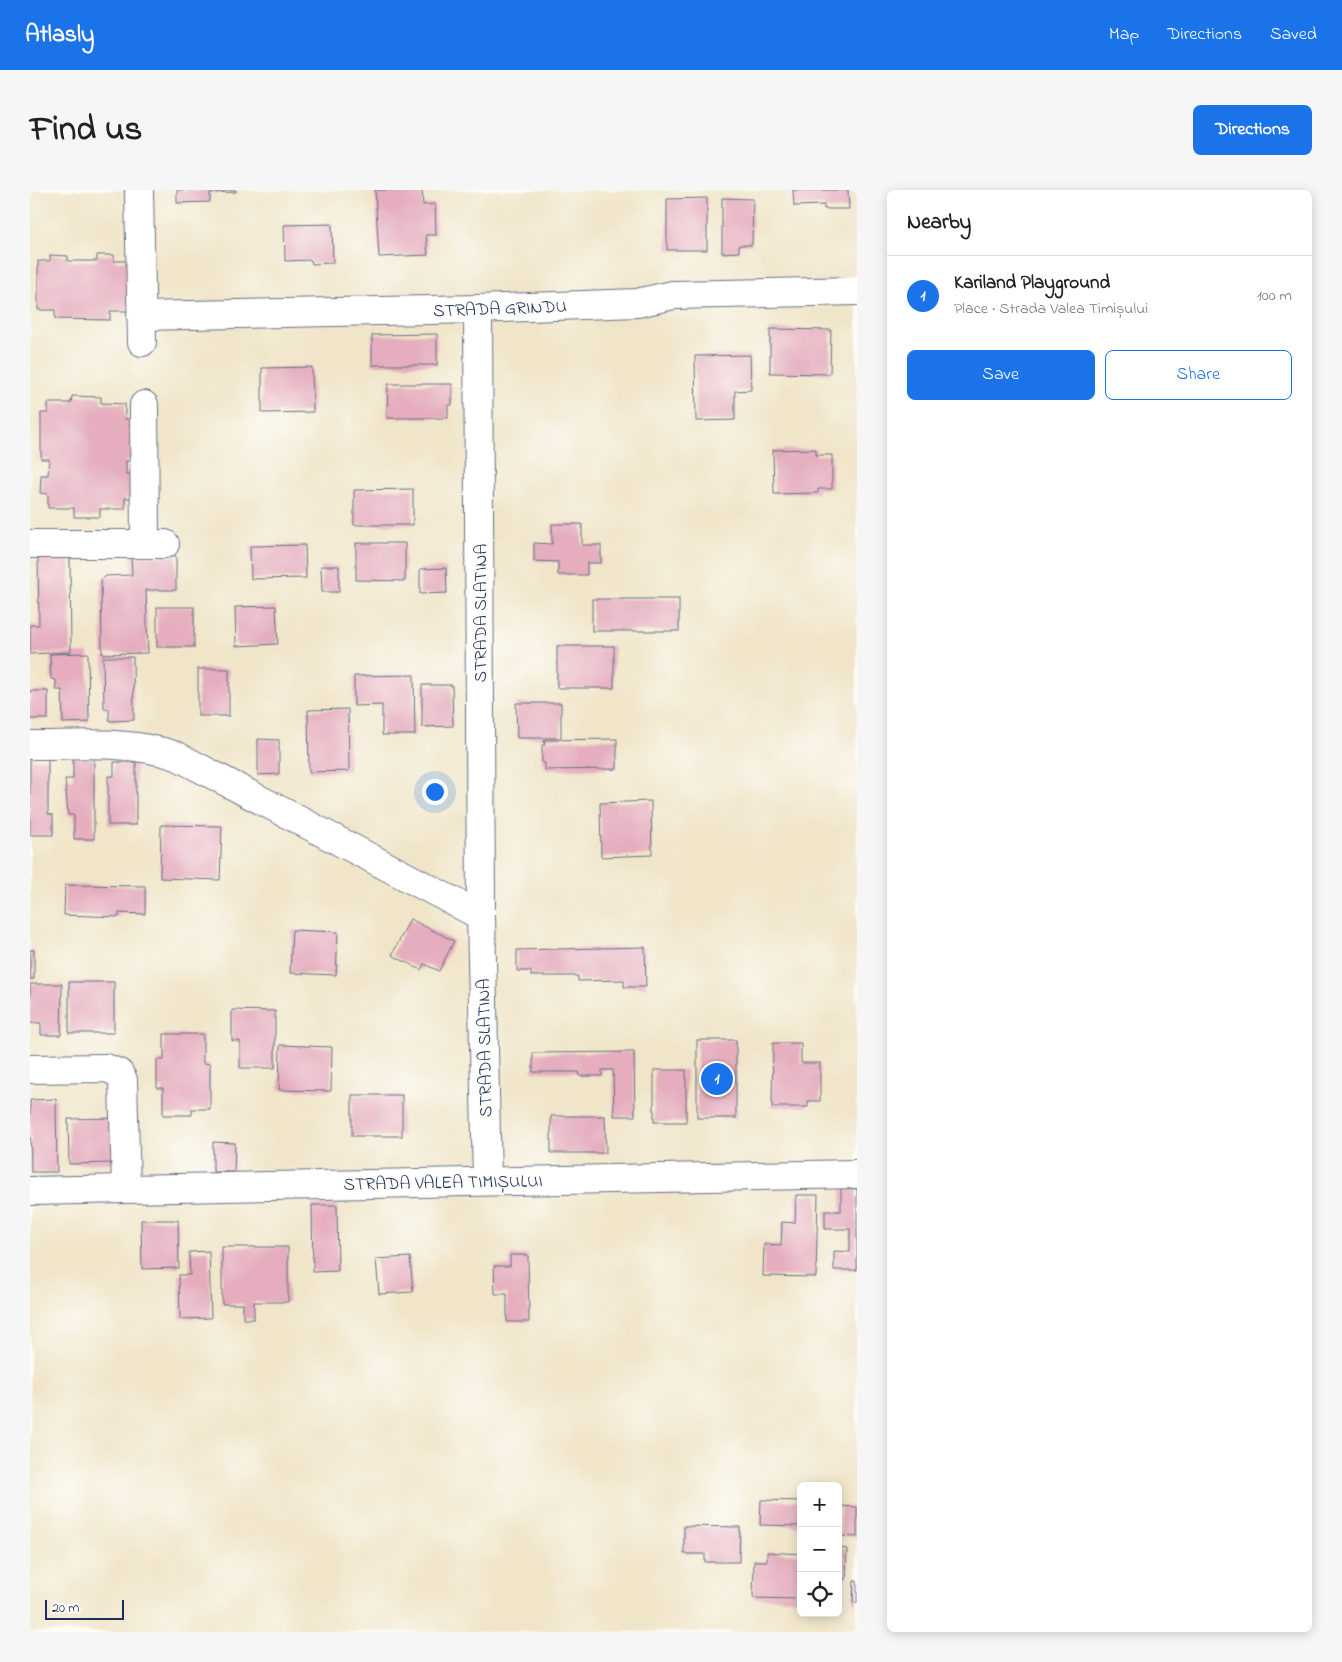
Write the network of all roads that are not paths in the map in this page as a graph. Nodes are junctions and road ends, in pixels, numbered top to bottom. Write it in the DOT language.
graph roads {
  1 [pos="139,190"];
  2 [pos="857,290"];
  3 [pos="478,309"];
  4 [pos="144,405"];
  5 [pos="30,544"];
  6 [pos="30,745"];
  7 [pos="481,916"];
  8 [pos="30,1069"];
  9 [pos="857,1174"];
  10 [pos="487,1180"];
  11 [pos="126,1189"];
  12 [pos="30,1190"];
  1 -- 3 [label="street, STRADA GRINDU"];
  2 -- 3 [label="street, STRADA GRINDU"];
  3 -- 7 [label="street, STRADA SLATINA"];
  4 -- 5 [label="street"];
  6 -- 7 [label="street"];
  7 -- 10 [label="street, STRADA SLATINA"];
  8 -- 11 [label="street"];
  9 -- 10 [label="street, STRADA VALEA TIMIȘULUI"];
  10 -- 11 [label="street, STRADA VALEA TIMIȘULUI"];
  11 -- 12 [label="street, STRADA VALEA TIMIȘULUI"];
}
